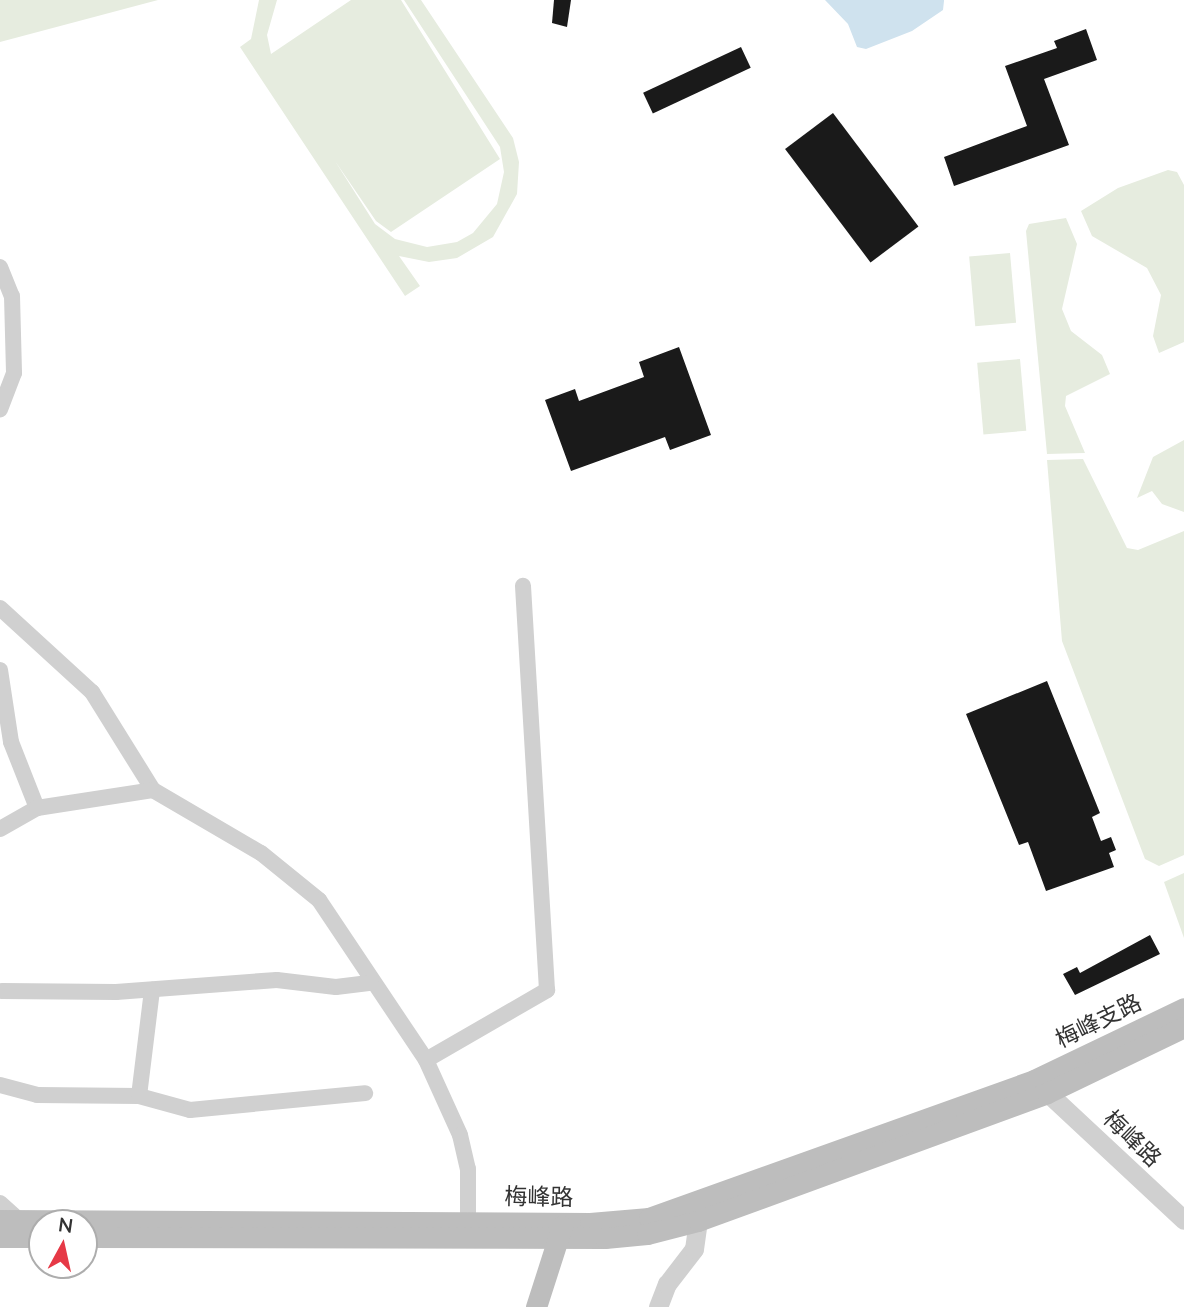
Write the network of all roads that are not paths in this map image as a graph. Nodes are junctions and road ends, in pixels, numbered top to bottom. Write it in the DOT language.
graph roads {
  1 [pos="0,267"];
  2 [pos="0,409"];
  3 [pos="523,586"];
  4 [pos="0,608"];
  5 [pos="0,670"];
  6 [pos="152,790"];
  7 [pos="37,808"];
  8 [pos="0,829"];
  9 [pos="372,983"];
  10 [pos="152,990"];
  11 [pos="2,991"];
  12 [pos="1184,1008"];
  13 [pos="1184,1027"];
  14 [pos="426,1060"];
  15 [pos="0,1085"];
  16 [pos="1041,1086"];
  17 [pos="365,1093"];
  18 [pos="139,1096"];
  19 [pos="0,1203"];
  20 [pos="10,1220"];
  21 [pos="1184,1220"];
  22 [pos="468,1221"];
  23 [pos="698,1221"];
  24 [pos="561,1230"];
  25 [pos="0,1237"];
  26 [pos="28,1237"];
  27 [pos="98,1237"];
  28 [pos="536,1307"];
  29 [pos="658,1307"];
  1 -- 2 [label="street"];
  3 -- 14 [label="street"];
  4 -- 6 [label="street"];
  5 -- 7 [label="street"];
  6 -- 7 [label="street"];
  6 -- 9 [label="street"];
  7 -- 8 [label="street"];
  9 -- 10 [label="street"];
  9 -- 14 [label="street"];
  10 -- 11 [label="street"];
  10 -- 18 [label="street"];
  12 -- 16 [label="main road, 梅峰支路"];
  13 -- 16 [label="main road, 梅峰支路"];
  14 -- 22 [label="street"];
  15 -- 18 [label="street"];
  16 -- 21 [label="street, 梅峰路"];
  16 -- 23 [label="main road, 梅峰路"];
  16 -- 24 [label="main road, 梅峰路"];
  17 -- 18 [label="street"];
  19 -- 20 [label="street"];
  20 -- 22 [label="main road, 梅峰路"];
  22 -- 24 [label="main road, 梅峰路"];
  23 -- 24 [label="main road, 梅峰路"];
  23 -- 29 [label="street"];
  24 -- 27 [label="main road, 梅峰路"];
  24 -- 28 [label="main road"];
  25 -- 26 [label="main road"];
}
